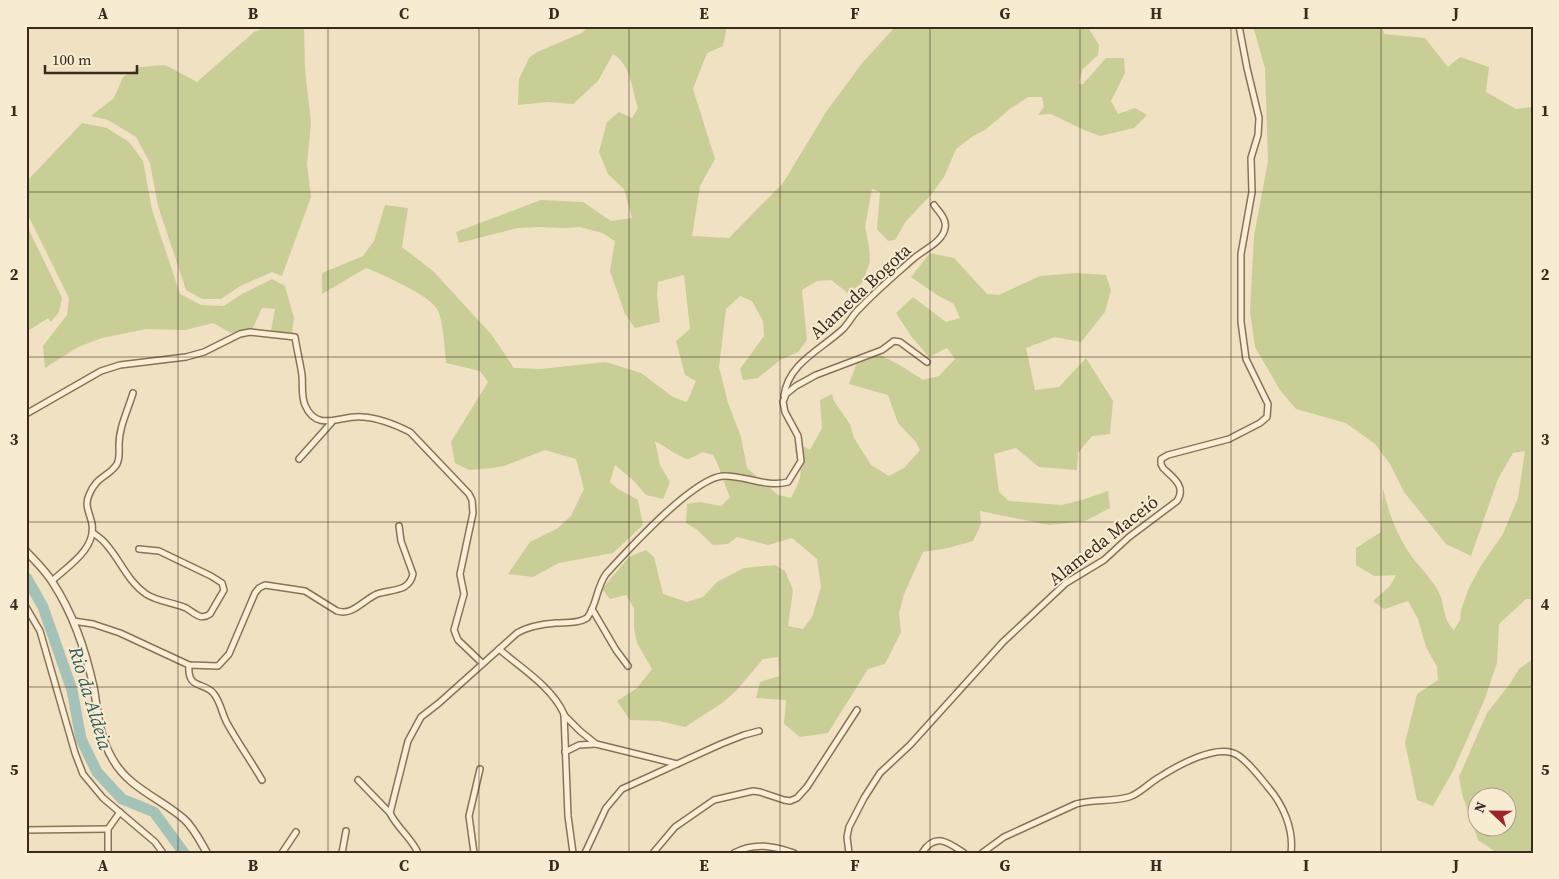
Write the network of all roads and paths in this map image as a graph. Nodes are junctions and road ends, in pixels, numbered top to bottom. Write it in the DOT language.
graph roads {
  1 [pos="1240,26"];
  2 [pos="934,205"];
  3 [pos="927,362"];
  4 [pos="133,393"];
  5 [pos="784,398"];
  6 [pos="26,414"];
  7 [pos="332,421"];
  8 [pos="299,459"];
  9 [pos="399,526"];
  10 [pos="93,533"];
  11 [pos="140,549"];
  12 [pos="26,551"];
  13 [pos="52,581"];
  14 [pos="26,607"];
  15 [pos="592,609"];
  16 [pos="73,621"];
  17 [pos="499,649"];
  18 [pos="482,663"];
  19 [pos="189,665"];
  20 [pos="628,666"];
  21 [pos="857,710"];
  22 [pos="564,714"];
  23 [pos="760,731"];
  24 [pos="596,744"];
  25 [pos="565,752"];
  26 [pos="677,764"];
  27 [pos="480,768"];
  28 [pos="262,780"];
  29 [pos="358,780"];
  30 [pos="120,812"];
  31 [pos="390,813"];
  32 [pos="108,829"];
  33 [pos="26,830"];
  34 [pos="346,831"];
  35 [pos="296,832"];
  36 [pos="108,853"];
  37 [pos="163,853"];
  38 [pos="208,853"];
  39 [pos="282,853"];
  40 [pos="342,853"];
  41 [pos="418,853"];
  42 [pos="474,853"];
  43 [pos="573,853"];
  44 [pos="585,853"];
  45 [pos="653,853"];
  46 [pos="734,853"];
  47 [pos="794,853"];
  48 [pos="849,853"];
  49 [pos="922,853"];
  50 [pos="964,853"];
  51 [pos="982,853"];
  52 [pos="1291,853"];
  1 -- 48 [label="street, Alameda Maceió"];
  2 -- 5 [label="street, Alameda Bogota"];
  3 -- 5 [label="street"];
  4 -- 10 [label="street"];
  5 -- 15 [label="street"];
  6 -- 7 [label="street"];
  7 -- 8 [label="street"];
  7 -- 18 [label="street"];
  9 -- 19 [label="street"];
  10 -- 11 [label="street"];
  10 -- 13 [label="street"];
  12 -- 13 [label="street"];
  13 -- 16 [label="street"];
  14 -- 30 [label="street"];
  15 -- 17 [label="street"];
  15 -- 20 [label="street"];
  16 -- 19 [label="street"];
  16 -- 38 [label="street"];
  17 -- 18 [label="street"];
  17 -- 22 [label="street"];
  18 -- 31 [label="street"];
  19 -- 28 [label="street"];
  21 -- 45 [label="street"];
  22 -- 24 [label="street"];
  22 -- 25 [label="street"];
  23 -- 26 [label="street"];
  24 -- 25 [label="street"];
  24 -- 26 [label="street"];
  25 -- 43 [label="street"];
  26 -- 44 [label="street"];
  27 -- 42 [label="street"];
  29 -- 31 [label="street"];
  30 -- 32 [label="street"];
  30 -- 37 [label="street"];
  31 -- 41 [label="street"];
  32 -- 33 [label="street"];
  32 -- 36 [label="street"];
  34 -- 40 [label="street"];
  35 -- 39 [label="street"];
  46 -- 47 [label="street"];
  49 -- 50 [label="street"];
  51 -- 52 [label="street"];
}
